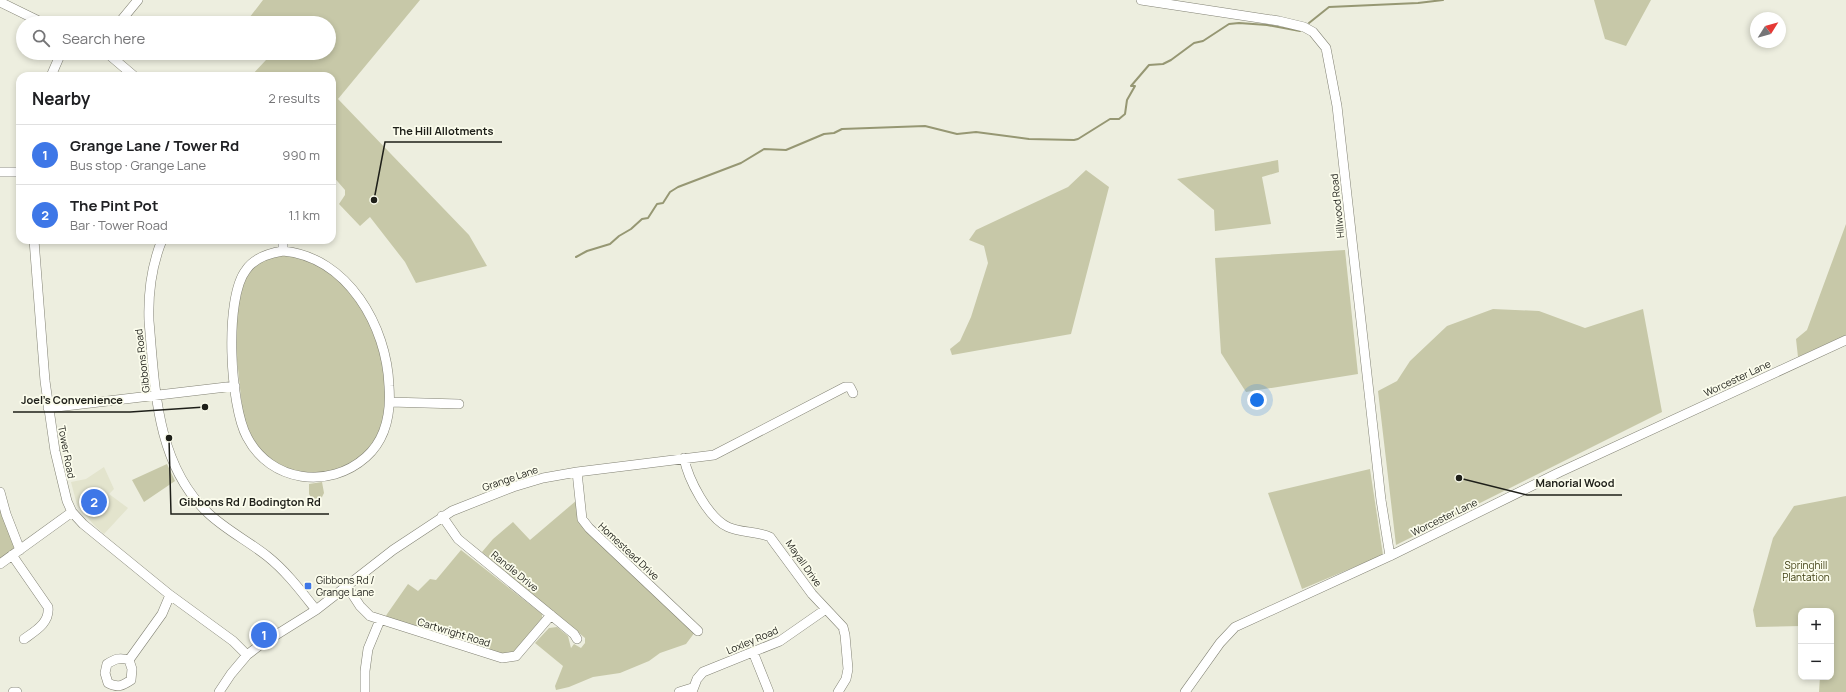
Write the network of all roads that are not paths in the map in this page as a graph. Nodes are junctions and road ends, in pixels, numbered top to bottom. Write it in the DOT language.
graph roads {
  1 [pos="138,0"];
  2 [pos="1141,0"];
  3 [pos="0,2"];
  4 [pos="29,16"];
  5 [pos="125,16"];
  6 [pos="58,60"];
  7 [pos="115,60"];
  8 [pos="53,72"];
  9 [pos="129,72"];
  10 [pos="0,172"];
  11 [pos="16,172"];
  12 [pos="34,244"];
  13 [pos="160,244"];
  14 [pos="283,244"];
  15 [pos="283,251"];
  16 [pos="1846,340"];
  17 [pos="235,386"];
  18 [pos="853,392"];
  19 [pos="157,396"];
  20 [pos="390,402"];
  21 [pos="458,404"];
  22 [pos="48,408"];
  23 [pos="684,458"];
  24 [pos="576,472"];
  25 [pos="0,492"];
  26 [pos="72,512"];
  27 [pos="442,516"];
  28 [pos="20,550"];
  29 [pos="12,555"];
  30 [pos="1390,556"];
  31 [pos="0,564"];
  32 [pos="347,586"];
  33 [pos="170,595"];
  34 [pos="826,609"];
  35 [pos="316,610"];
  36 [pos="551,615"];
  37 [pos="380,620"];
  38 [pos="698,631"];
  39 [pos="24,639"];
  40 [pos="577,640"];
  41 [pos="753,652"];
  42 [pos="247,655"];
  43 [pos="129,660"];
  44 [pos="692,690"];
  45 [pos="13,692"];
  46 [pos="17,692"];
  47 [pos="219,692"];
  48 [pos="365,692"];
  49 [pos="679,692"];
  50 [pos="767,692"];
  51 [pos="838,692"];
  52 [pos="1185,692"];
  1 -- 5 [label="street"];
  2 -- 30 [label="street, Hillwood Road"];
  3 -- 4 [label="street"];
  6 -- 8 [label="street"];
  7 -- 9 [label="street"];
  10 -- 11 [label="street"];
  12 -- 22 [label="street, Tower Road"];
  13 -- 19 [label="street, Gibbons Road"];
  14 -- 15 [label="street"];
  15 -- 17 [label="street"];
  15 -- 20 [label="street"];
  16 -- 30 [label="street, Worcester Lane"];
  17 -- 19 [label="street"];
  17 -- 20 [label="street"];
  18 -- 23 [label="street, Grange Lane"];
  19 -- 22 [label="street"];
  19 -- 35 [label="street, Gibbons Road"];
  20 -- 21 [label="street"];
  22 -- 26 [label="street, Tower Road"];
  23 -- 24 [label="street, Grange Lane"];
  23 -- 34 [label="street, Mayall Drive"];
  24 -- 27 [label="street, Grange Lane"];
  24 -- 38 [label="street, Homestead Drive"];
  25 -- 28 [label="street"];
  26 -- 28 [label="street"];
  26 -- 33 [label="street, Tower Road"];
  27 -- 32 [label="street, Grange Lane"];
  27 -- 36 [label="street, Randle Drive"];
  28 -- 29 [label="street"];
  29 -- 31 [label="street"];
  29 -- 39 [label="street"];
  30 -- 52 [label="street, Worcester Lane"];
  32 -- 35 [label="street, Grange Lane"];
  32 -- 37 [label="street, Cartwright Road"];
  33 -- 42 [label="street, Tower Road"];
  33 -- 43 [label="street"];
  34 -- 41 [label="street, Loxley Road"];
  34 -- 51 [label="street, Mayall Drive"];
  35 -- 42 [label="street, Grange Lane"];
  36 -- 37 [label="street, Cartwright Road"];
  36 -- 40 [label="street, Randle Drive"];
  37 -- 48 [label="street"];
  41 -- 44 [label="street, Loxley Road"];
  41 -- 50 [label="street"];
  42 -- 47 [label="street, Grange Lane"];
  44 -- 49 [label="street"];
  45 -- 46 [label="street"];
}
